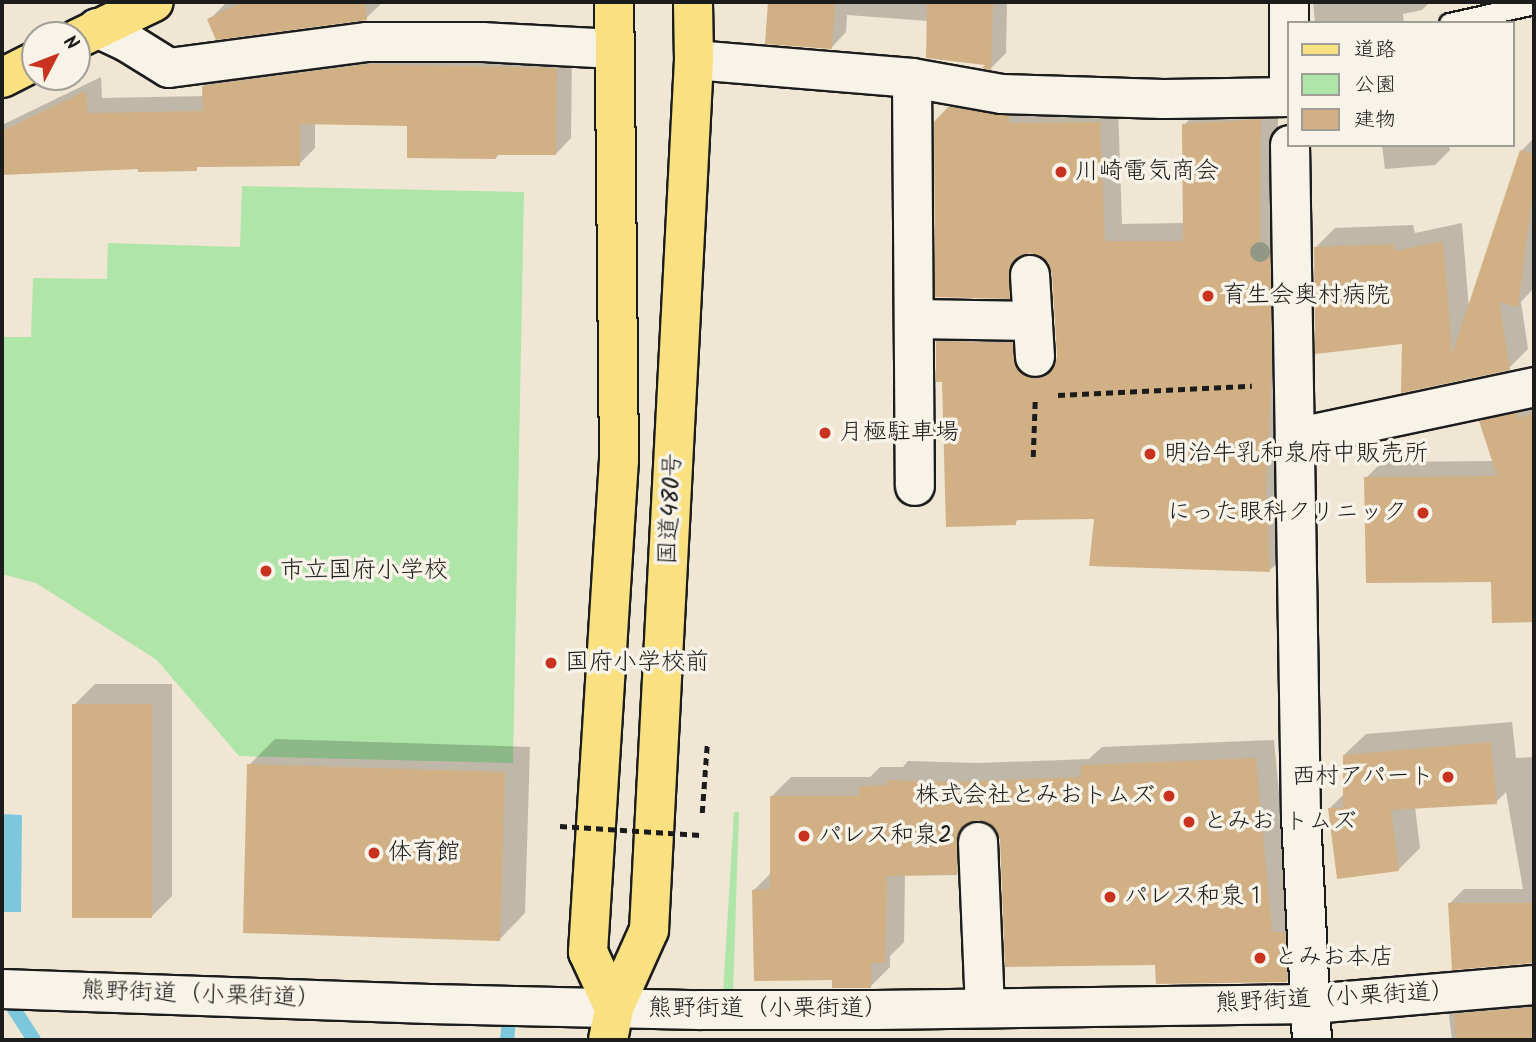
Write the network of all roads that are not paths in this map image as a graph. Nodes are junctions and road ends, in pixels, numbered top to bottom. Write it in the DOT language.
graph roads {
  1 [pos="154,2"];
  2 [pos="614,2"];
  3 [pos="694,2"];
  4 [pos="1289,2"];
  5 [pos="1534,4"];
  6 [pos="1289,21"];
  7 [pos="1458,21"];
  8 [pos="91,32"];
  9 [pos="91,35"];
  10 [pos="615,48"];
  11 [pos="694,60"];
  12 [pos="21,68"];
  13 [pos="2,78"];
  14 [pos="912,78"];
  15 [pos="1288,97"];
  16 [pos="1290,147"];
  17 [pos="1030,275"];
  18 [pos="915,319"];
  19 [pos="1534,387"];
  20 [pos="1295,438"];
  21 [pos="915,486"];
  22 [pos="978,842"];
  23 [pos="1534,985"];
  24 [pos="2,989"];
  25 [pos="985,1008"];
  26 [pos="1312,1022"];
  27 [pos="611,1024"];
  1 -- 8 [label="main road"];
  2 -- 10 [label="main road"];
  3 -- 11 [label="main road, 国道480号"];
  4 -- 6 [label="street"];
  5 -- 7 [label="lane"];
  9 -- 10 [label="street"];
  10 -- 27 [label="main road"];
  11 -- 14 [label="street"];
  11 -- 27 [label="main road, 国道480号"];
  12 -- 13 [label="main road"];
  14 -- 15 [label="street"];
  14 -- 18 [label="street"];
  16 -- 20 [label="street"];
  17 -- 18 [label="street"];
  18 -- 21 [label="street"];
  19 -- 20 [label="street"];
  20 -- 26 [label="street"];
  22 -- 25 [label="street"];
  23 -- 26 [label="street, 熊野街道（小栗街道）"];
  24 -- 27 [label="street, 熊野街道（小栗街道）"];
  25 -- 26 [label="street, 熊野街道（小栗街道）"];
  25 -- 27 [label="street, 熊野街道（小栗街道）"];
}
